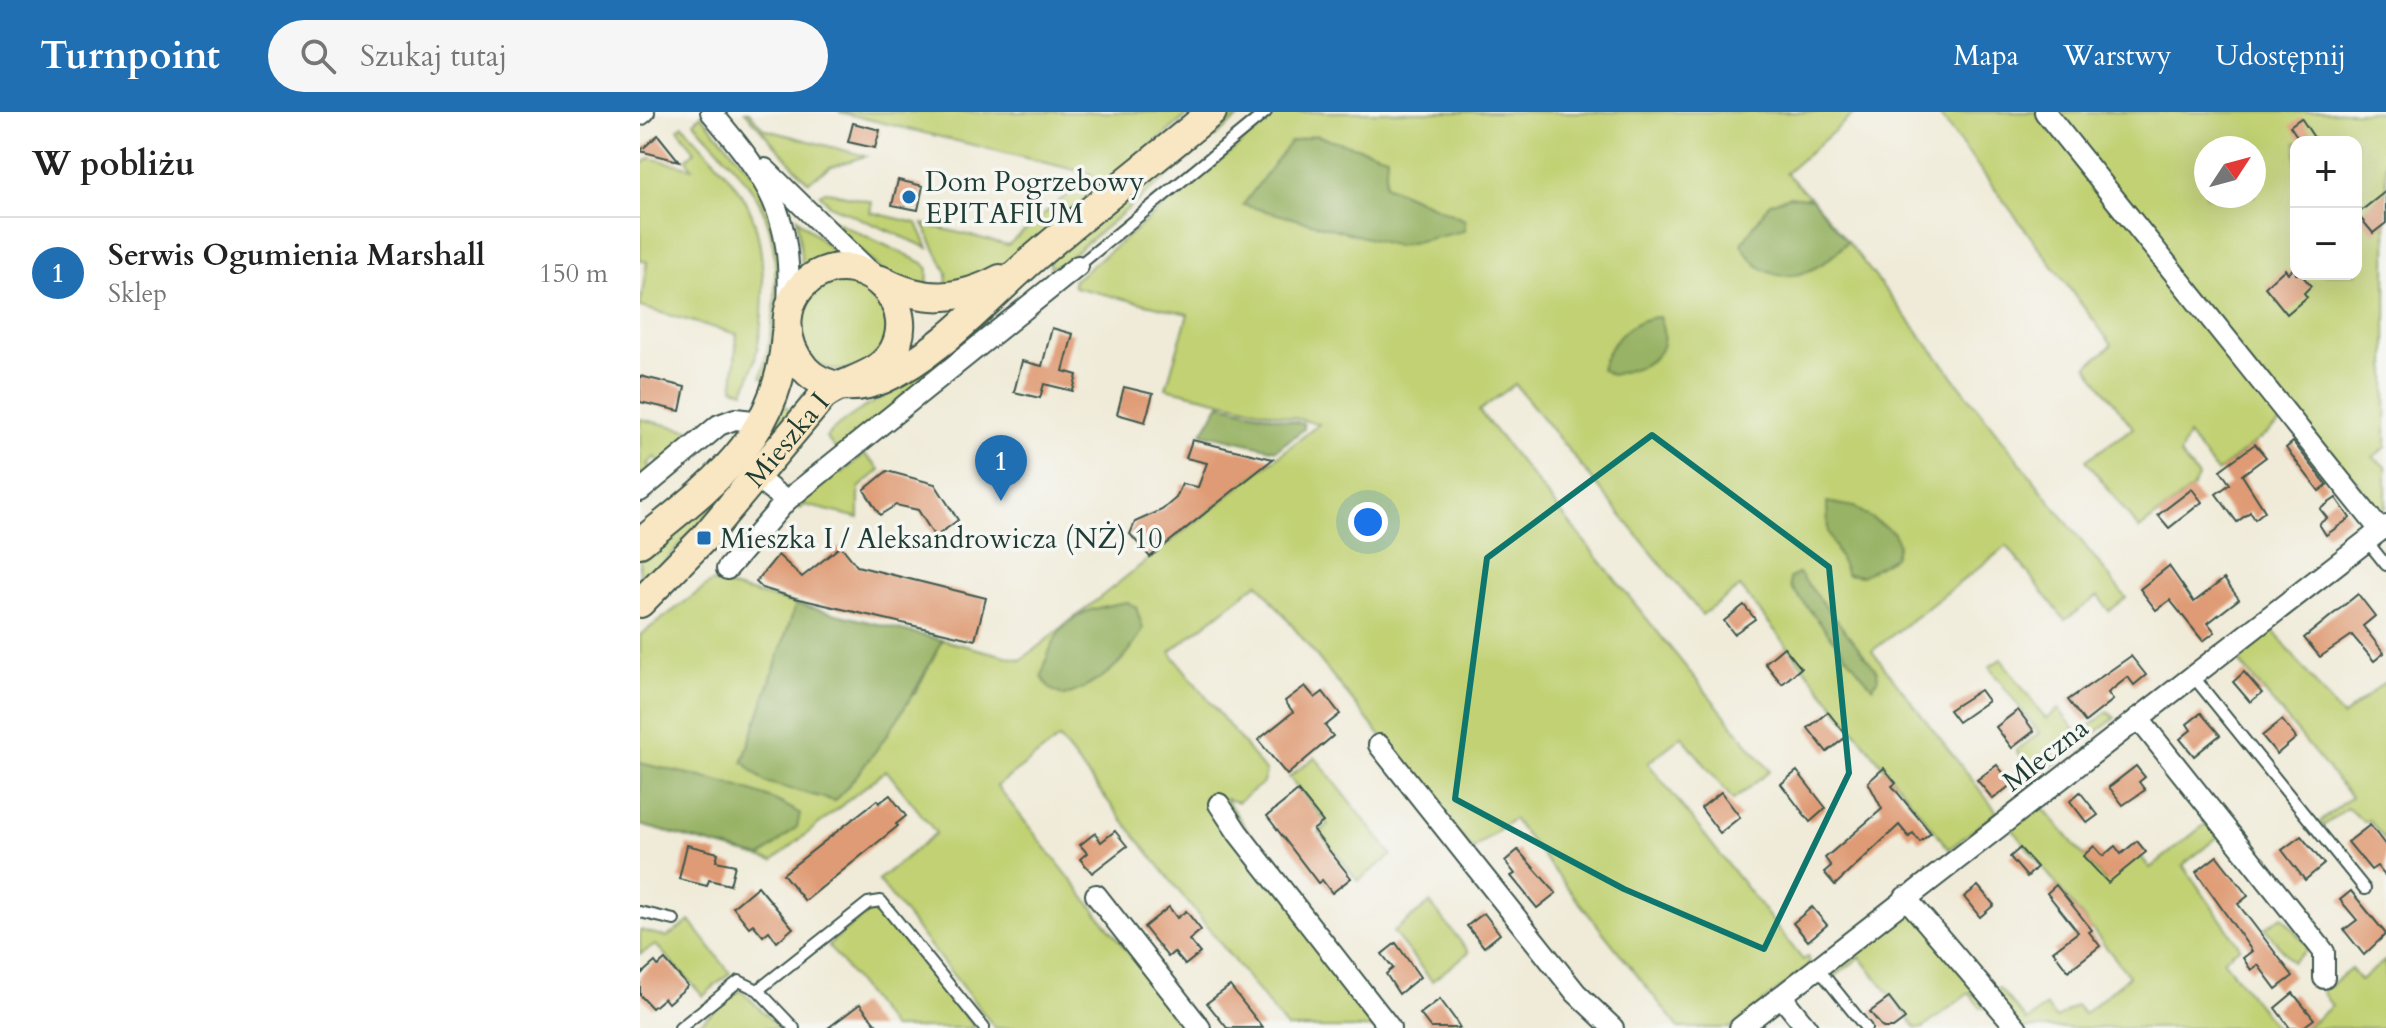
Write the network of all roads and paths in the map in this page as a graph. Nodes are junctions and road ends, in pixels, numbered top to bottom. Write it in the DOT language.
graph roads {
  1 [pos="711,112"];
  2 [pos="1212,112"];
  3 [pos="1266,112"];
  4 [pos="2045,112"];
  5 [pos="731,136"];
  6 [pos="1035,258"];
  7 [pos="1078,266"];
  8 [pos="874,276"];
  9 [pos="1056,283"];
  10 [pos="787,319"];
  11 [pos="841,385"];
  12 [pos="762,422"];
  13 [pos="756,477"];
  14 [pos="640,491"];
  15 [pos="786,501"];
  16 [pos="2377,532"];
  17 [pos="640,543"];
  18 [pos="2386,565"];
  19 [pos="727,569"];
  20 [pos="640,603"];
  21 [pos="2192,675"];
  22 [pos="2138,718"];
  23 [pos="1379,745"];
  24 [pos="1219,804"];
  25 [pos="2365,889"];
  26 [pos="1096,895"];
  27 [pos="1905,897"];
  28 [pos="640,912"];
  29 [pos="674,920"];
  30 [pos="1817,967"];
  31 [pos="2324,978"];
  32 [pos="758,990"];
  33 [pos="1781,996"];
  34 [pos="680,1028"];
  35 [pos="794,1028"];
  36 [pos="984,1028"];
  37 [pos="1200,1028"];
  38 [pos="1390,1028"];
  39 [pos="1613,1028"];
  40 [pos="1740,1028"];
  41 [pos="1807,1028"];
  42 [pos="1866,1028"];
  43 [pos="2017,1028"];
  1 -- 5 [label="street"];
  2 -- 6 [label="street"];
  3 -- 7 [label="lane"];
  4 -- 16 [label="street"];
  5 -- 8 [label="street"];
  5 -- 10 [label="street"];
  6 -- 8 [label="street"];
  6 -- 9 [label="street"];
  6 -- 11 [label="street"];
  7 -- 9 [label="street"];
  8 -- 10 [label="street"];
  8 -- 11 [label="street"];
  9 -- 15 [label="street"];
  10 -- 11 [label="street"];
  10 -- 12 [label="street, Mieszka I"];
  11 -- 13 [label="street, Mieszka I"];
  12 -- 14 [label="street"];
  12 -- 17 [label="street, Mieszka I"];
  13 -- 15 [label="street"];
  13 -- 20 [label="street, Mieszka I"];
  15 -- 19 [label="street"];
  16 -- 18 [label="lane"];
  16 -- 21 [label="street, Mleczna"];
  21 -- 22 [label="street, Mleczna"];
  21 -- 25 [label="lane"];
  22 -- 27 [label="street, Mleczna"];
  22 -- 31 [label="street"];
  23 -- 39 [label="street"];
  24 -- 38 [label="street"];
  26 -- 37 [label="street"];
  27 -- 30 [label="street, Mleczna"];
  27 -- 43 [label="street"];
  28 -- 29 [label="lane"];
  30 -- 33 [label="street, Mleczna"];
  30 -- 42 [label="lane"];
  32 -- 34 [label="lane"];
  32 -- 35 [label="lane"];
  32 -- 36 [label="lane"];
  33 -- 40 [label="street, Mleczna"];
  33 -- 41 [label="street"];
}
